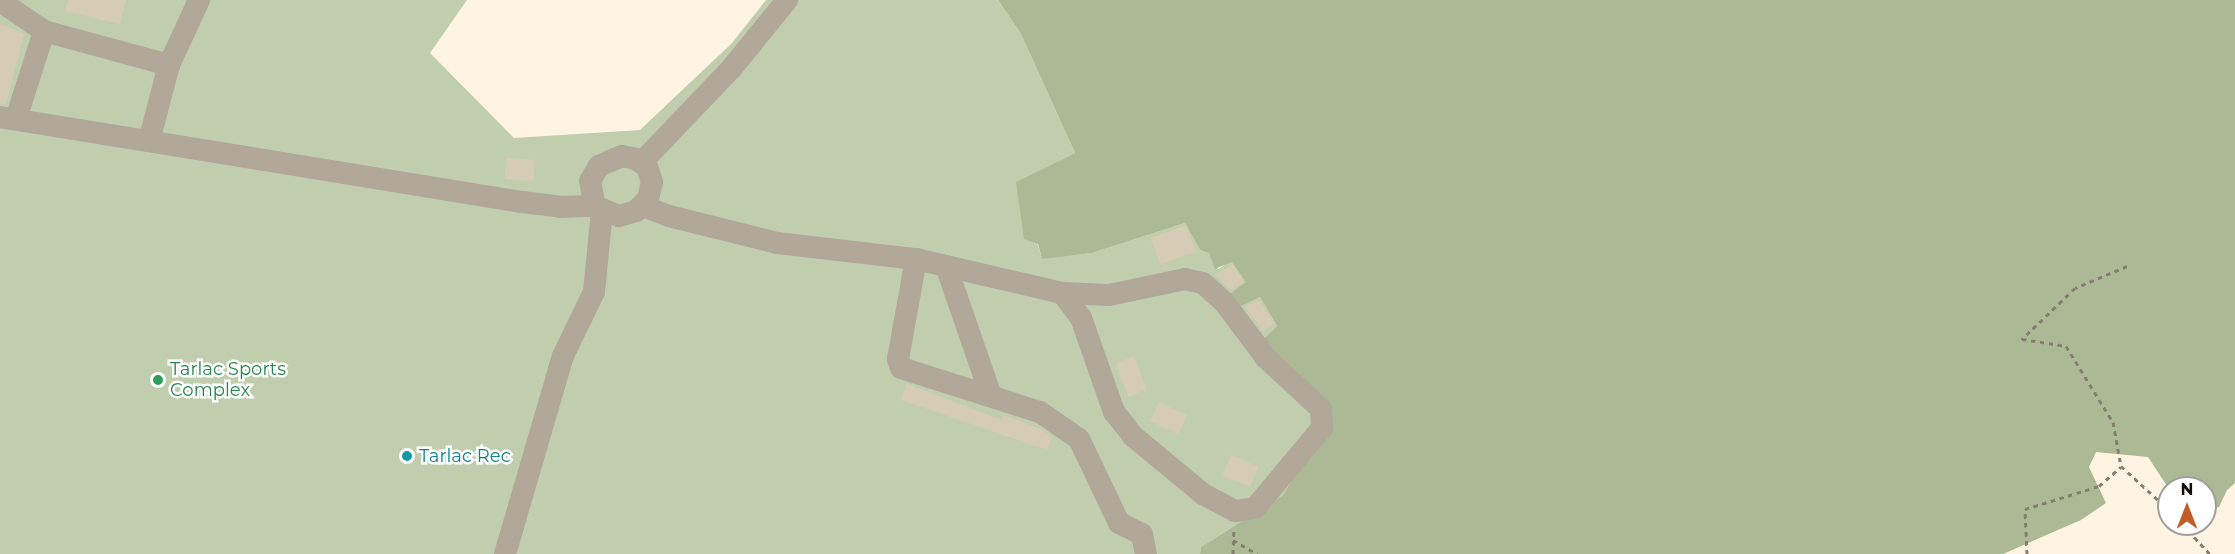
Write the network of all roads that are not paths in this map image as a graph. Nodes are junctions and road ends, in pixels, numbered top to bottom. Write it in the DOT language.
graph roads {
  1 [pos="199,0"];
  2 [pos="787,0"];
  3 [pos="0,1"];
  4 [pos="44,31"];
  5 [pos="169,65"];
  6 [pos="8,118"];
  7 [pos="149,141"];
  8 [pos="642,162"];
  9 [pos="643,206"];
  10 [pos="598,209"];
  11 [pos="916,259"];
  12 [pos="946,266"];
  13 [pos="1062,293"];
  14 [pos="991,396"];
  15 [pos="505,554"];
  16 [pos="1146,554"];
  1 -- 5 [label="street"];
  2 -- 8 [label="street"];
  3 -- 4 [label="street"];
  4 -- 5 [label="street"];
  4 -- 6 [label="street"];
  5 -- 7 [label="street"];
  6 -- 7 [label="street"];
  7 -- 10 [label="street"];
  8 -- 9 [label="street"];
  8 -- 10 [label="street"];
  9 -- 10 [label="street"];
  9 -- 11 [label="street"];
  10 -- 15 [label="street"];
  11 -- 12 [label="street"];
  11 -- 14 [label="street"];
  12 -- 13 [label="street"];
  12 -- 14 [label="street"];
  13 -- 13 [label="street"];
  14 -- 16 [label="street"];
}
